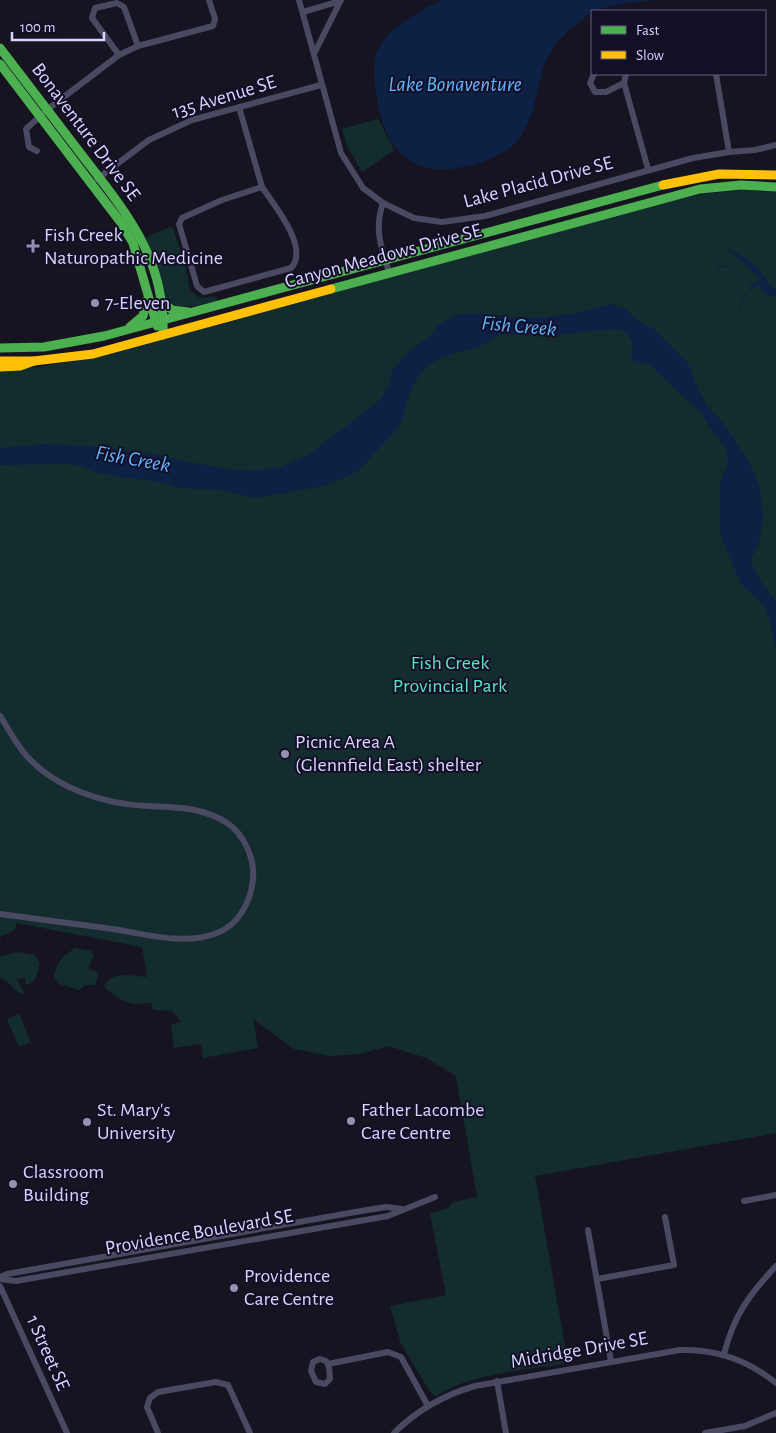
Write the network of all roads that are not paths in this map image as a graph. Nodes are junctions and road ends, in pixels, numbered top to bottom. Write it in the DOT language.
graph roads {
  1 [pos="209,0"];
  2 [pos="299,0"];
  3 [pos="341,0"];
  4 [pos="303,12"];
  5 [pos="138,46"];
  6 [pos="0,48"];
  7 [pos="314,54"];
  8 [pos="119,55"];
  9 [pos="0,64"];
  10 [pos="594,75"];
  11 [pos="626,75"];
  12 [pos="716,75"];
  13 [pos="624,83"];
  14 [pos="321,85"];
  15 [pos="239,107"];
  16 [pos="48,109"];
  17 [pos="40,116"];
  18 [pos="776,145"];
  19 [pos="37,151"];
  20 [pos="729,152"];
  21 [pos="648,169"];
  22 [pos="776,175"];
  23 [pos="100,176"];
  24 [pos="92,183"];
  25 [pos="262,187"];
  26 [pos="776,187"];
  27 [pos="383,203"];
  28 [pos="385,261"];
  29 [pos="389,272"];
  30 [pos="148,297"];
  31 [pos="161,301"];
  32 [pos="200,311"];
  33 [pos="164,320"];
  34 [pos="155,322"];
  35 [pos="125,330"];
  36 [pos="163,335"];
  37 [pos="0,348"];
  38 [pos="0,361"];
  39 [pos="34,361"];
  40 [pos="0,367"];
  41 [pos="0,716"];
  42 [pos="0,914"];
  43 [pos="776,1195"];
  44 [pos="435,1197"];
  45 [pos="744,1201"];
  46 [pos="665,1217"];
  47 [pos="588,1230"];
  48 [pos="776,1266"];
  49 [pos="0,1278"];
  50 [pos="597,1279"];
  51 [pos="0,1286"];
  52 [pos="724,1354"];
  53 [pos="611,1361"];
  54 [pos="328,1364"];
  55 [pos="497,1381"];
  56 [pos="776,1384"];
  57 [pos="428,1406"];
  58 [pos="776,1413"];
  59 [pos="67,1433"];
  60 [pos="158,1433"];
  61 [pos="250,1433"];
  62 [pos="394,1433"];
  63 [pos="506,1433"];
  64 [pos="705,1433"];
  1 -- 5 [label="street"];
  2 -- 4 [label="street, Lake Placid Drive SE"];
  3 -- 4 [label="street"];
  3 -- 7 [label="street"];
  4 -- 7 [label="street, Lake Placid Drive SE"];
  5 -- 8 [label="street"];
  5 -- 8 [label="street"];
  6 -- 16 [label="main road, Bonaventure Drive SE"];
  7 -- 14 [label="street, Lake Placid Drive SE"];
  8 -- 16 [label="street"];
  9 -- 17 [label="main road, Bonaventure Drive SE"];
  10 -- 13 [label="street"];
  11 -- 13 [label="street"];
  12 -- 20 [label="street"];
  13 -- 21 [label="street"];
  14 -- 15 [label="street, 135 Avenue SE"];
  14 -- 27 [label="street, Lake Placid Drive SE"];
  15 -- 23 [label="street, 135 Avenue SE"];
  15 -- 25 [label="street"];
  16 -- 17 [label="street"];
  16 -- 23 [label="main road, Bonaventure Drive SE"];
  17 -- 19 [label="street"];
  17 -- 24 [label="main road, Bonaventure Drive SE"];
  18 -- 20 [label="street, Lake Placid Drive SE"];
  20 -- 21 [label="street, Lake Placid Drive SE"];
  21 -- 27 [label="street, Lake Placid Drive SE"];
  22 -- 28 [label="main road, Canyon Meadows Drive SE"];
  23 -- 24 [label="street, 135 Avenue SE"];
  23 -- 31 [label="main road, Bonaventure Drive SE"];
  24 -- 30 [label="main road, Bonaventure Drive SE"];
  25 -- 25 [label="street"];
  26 -- 29 [label="main road, Canyon Meadows Drive SE"];
  27 -- 28 [label="street"];
  28 -- 29 [label="street"];
  28 -- 32 [label="main road, Canyon Meadows Drive SE"];
  29 -- 36 [label="main road, Canyon Meadows Drive SE"];
  30 -- 34 [label="main road, Bonaventure Drive SE"];
  30 -- 35 [label="main road"];
  31 -- 32 [label="main road"];
  31 -- 33 [label="main road, Bonaventure Drive SE"];
  32 -- 33 [label="main road, Canyon Meadows Drive SE"];
  33 -- 34 [label="main road, Canyon Meadows Drive SE"];
  33 -- 36 [label="main road, Bonaventure Drive SE"];
  34 -- 35 [label="main road, Canyon Meadows Drive SE"];
  34 -- 36 [label="main road, Bonaventure Drive SE"];
  35 -- 37 [label="main road, Canyon Meadows Drive SE"];
  36 -- 39 [label="main road, Canyon Meadows Drive SE"];
  38 -- 39 [label="main road, Canyon Meadows Drive SE"];
  39 -- 40 [label="main road"];
  41 -- 42 [label="street"];
  43 -- 45 [label="street"];
  44 -- 49 [label="street, Providence Boulevard SE"];
  46 -- 50 [label="street"];
  47 -- 50 [label="street"];
  48 -- 52 [label="street"];
  50 -- 53 [label="street"];
  51 -- 59 [label="street, 1 Street SE"];
  52 -- 53 [label="street, Midridge Drive SE"];
  52 -- 56 [label="street, Midridge Drive SE"];
  53 -- 55 [label="street, Midridge Drive SE"];
  54 -- 57 [label="street"];
  55 -- 57 [label="street, Midridge Drive SE"];
  55 -- 63 [label="street"];
  57 -- 62 [label="street, Midridge Drive SE"];
  58 -- 64 [label="street"];
  60 -- 61 [label="street"];
}
